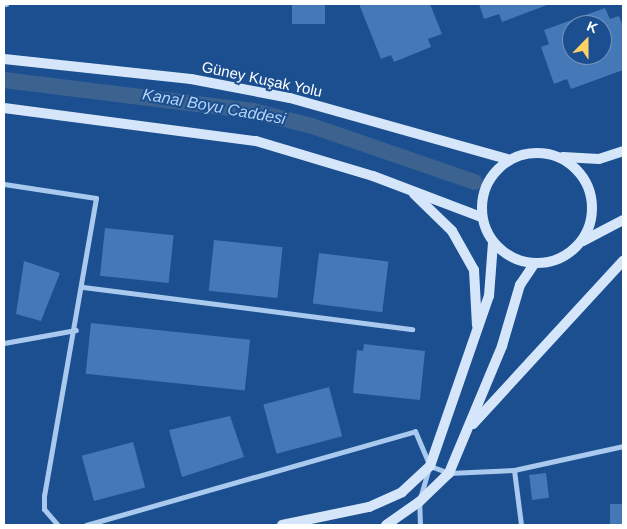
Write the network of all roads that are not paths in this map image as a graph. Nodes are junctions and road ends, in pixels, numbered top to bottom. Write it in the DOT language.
graph roads {
  1 [pos="4,59"];
  2 [pos="4,108"];
  3 [pos="623,151"];
  4 [pos="562,157"];
  5 [pos="507,159"];
  6 [pos="4,184"];
  7 [pos="409,190"];
  8 [pos="481,217"];
  9 [pos="623,220"];
  10 [pos="582,241"];
  11 [pos="493,243"];
  12 [pos="623,262"];
  13 [pos="534,264"];
  14 [pos="83,287"];
  15 [pos="76,330"];
  16 [pos="412,330"];
  17 [pos="478,331"];
  18 [pos="4,343"];
  19 [pos="469,428"];
  20 [pos="623,446"];
  21 [pos="430,466"];
  22 [pos="514,470"];
  23 [pos="449,473"];
  24 [pos="419,502"];
  25 [pos="58,525"];
  26 [pos="86,525"];
  27 [pos="282,525"];
  28 [pos="386,525"];
  29 [pos="420,525"];
  30 [pos="521,525"];
  1 -- 5 [label="main road, Güney Kuşak Yolu"];
  2 -- 7 [label="main road"];
  3 -- 4 [label="main road"];
  4 -- 5 [label="main road"];
  4 -- 10 [label="main road"];
  5 -- 8 [label="main road"];
  6 -- 14 [label="street"];
  7 -- 8 [label="main road"];
  7 -- 17 [label="main road"];
  8 -- 11 [label="main road"];
  9 -- 10 [label="main road"];
  10 -- 13 [label="main road"];
  11 -- 13 [label="main road"];
  11 -- 17 [label="main road"];
  12 -- 19 [label="main road"];
  13 -- 19 [label="main road"];
  14 -- 15 [label="street"];
  14 -- 16 [label="street"];
  15 -- 18 [label="street"];
  15 -- 25 [label="street"];
  17 -- 21 [label="main road"];
  19 -- 23 [label="main road"];
  20 -- 22 [label="street"];
  21 -- 23 [label="street"];
  21 -- 24 [label="street"];
  21 -- 26 [label="street"];
  21 -- 27 [label="main road"];
  22 -- 23 [label="street"];
  22 -- 30 [label="street"];
  23 -- 24 [label="main road"];
  24 -- 28 [label="main road"];
  24 -- 29 [label="street"];
}
